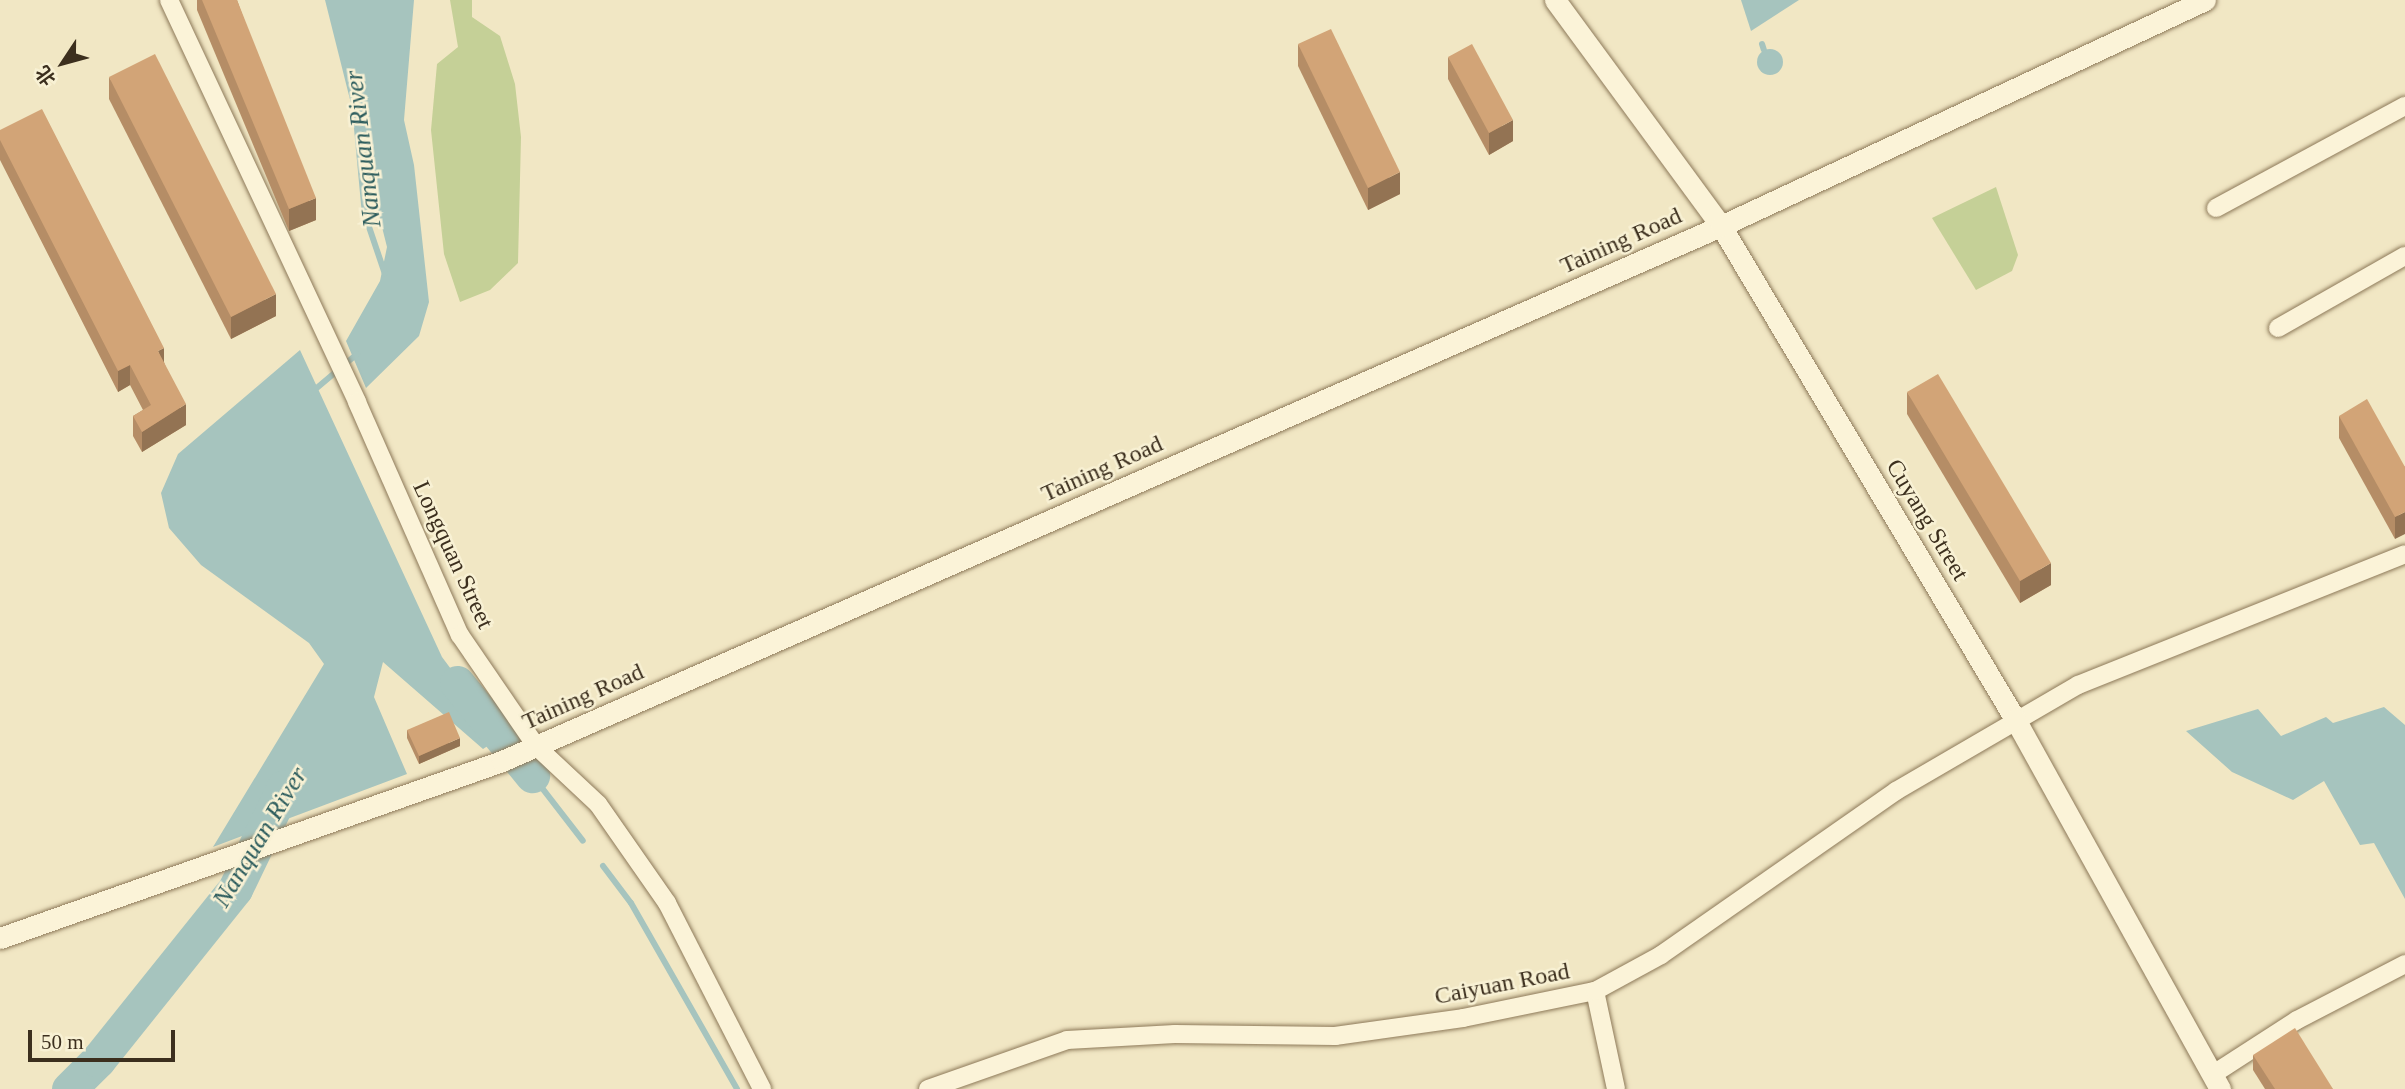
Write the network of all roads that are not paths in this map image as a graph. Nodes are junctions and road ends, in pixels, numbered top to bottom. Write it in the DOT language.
graph roads {
  1 [pos="169,0"];
  2 [pos="1555,0"];
  3 [pos="2205,0"];
  4 [pos="2405,106"];
  5 [pos="2216,208"];
  6 [pos="1721,226"];
  7 [pos="2405,256"];
  8 [pos="2278,328"];
  9 [pos="2405,554"];
  10 [pos="2015,719"];
  11 [pos="536,746"];
  12 [pos="0,938"];
  13 [pos="2397,968"];
  14 [pos="1595,991"];
  15 [pos="2216,1082"];
  16 [pos="762,1089"];
  17 [pos="928,1089"];
  18 [pos="1616,1089"];
  1 -- 11 [label="street, Longquan Street"];
  2 -- 6 [label="street, Cuyang Street"];
  3 -- 6 [label="street, Taining Road"];
  4 -- 5 [label="street"];
  6 -- 10 [label="street, Cuyang Street"];
  6 -- 11 [label="street, Taining Road"];
  7 -- 8 [label="street"];
  9 -- 10 [label="street, Caiyuan Road"];
  10 -- 14 [label="street, Caiyuan Road"];
  10 -- 15 [label="street, Cuyang Street"];
  11 -- 12 [label="street, Taining Road"];
  11 -- 16 [label="street, Longquan Street"];
  13 -- 15 [label="street"];
  14 -- 17 [label="street, Caiyuan Road"];
  14 -- 18 [label="street"];
}
